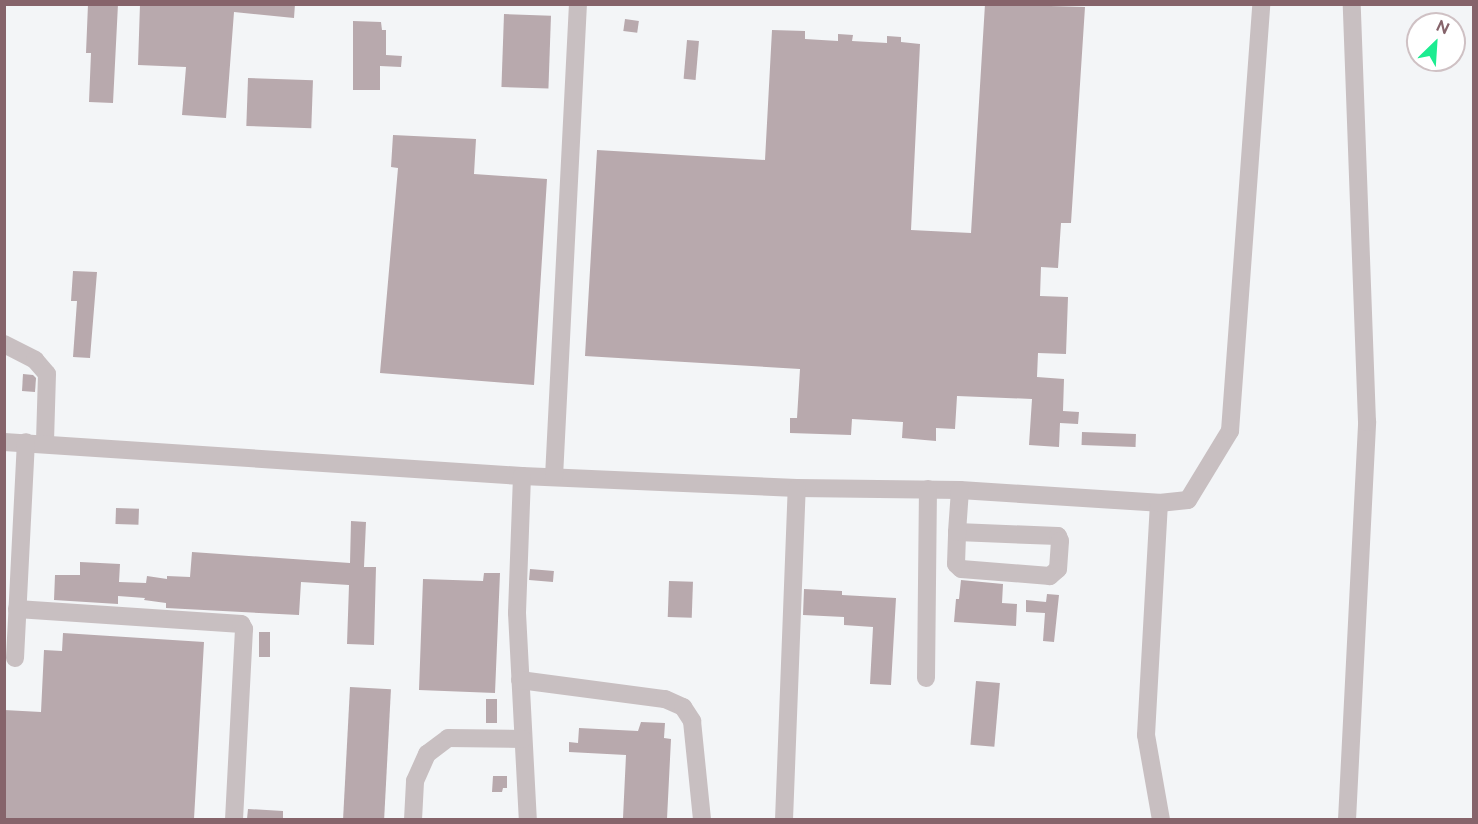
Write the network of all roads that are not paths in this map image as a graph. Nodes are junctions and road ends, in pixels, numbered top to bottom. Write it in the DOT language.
graph roads {
  1 [pos="578,4"];
  2 [pos="1261,4"];
  3 [pos="1352,4"];
  4 [pos="4,344"];
  5 [pos="4,442"];
  6 [pos="26,442"];
  7 [pos="45,443"];
  8 [pos="522,476"];
  9 [pos="554,477"];
  10 [pos="797,488"];
  11 [pos="928,489"];
  12 [pos="960,490"];
  13 [pos="1159,503"];
  14 [pos="957,532"];
  15 [pos="17,609"];
  16 [pos="15,658"];
  17 [pos="926,678"];
  18 [pos="520,680"];
  19 [pos="523,740"];
  20 [pos="234,819"];
  21 [pos="412,819"];
  22 [pos="528,819"];
  23 [pos="702,819"];
  24 [pos="783,819"];
  25 [pos="1161,819"];
  26 [pos="1347,819"];
  1 -- 9 [label="street"];
  2 -- 13 [label="street"];
  3 -- 26 [label="street"];
  4 -- 7 [label="street"];
  5 -- 6 [label="street"];
  6 -- 7 [label="street"];
  6 -- 15 [label="street"];
  7 -- 8 [label="street"];
  8 -- 9 [label="street"];
  8 -- 18 [label="street"];
  9 -- 10 [label="street"];
  10 -- 11 [label="street"];
  10 -- 24 [label="street"];
  11 -- 12 [label="street"];
  11 -- 17 [label="street"];
  12 -- 13 [label="street"];
  12 -- 14 [label="street"];
  13 -- 25 [label="street"];
  14 -- 14 [label="street"];
  15 -- 16 [label="street"];
  15 -- 20 [label="street"];
  18 -- 19 [label="street"];
  18 -- 23 [label="street"];
  19 -- 21 [label="street"];
  19 -- 22 [label="street"];
}
